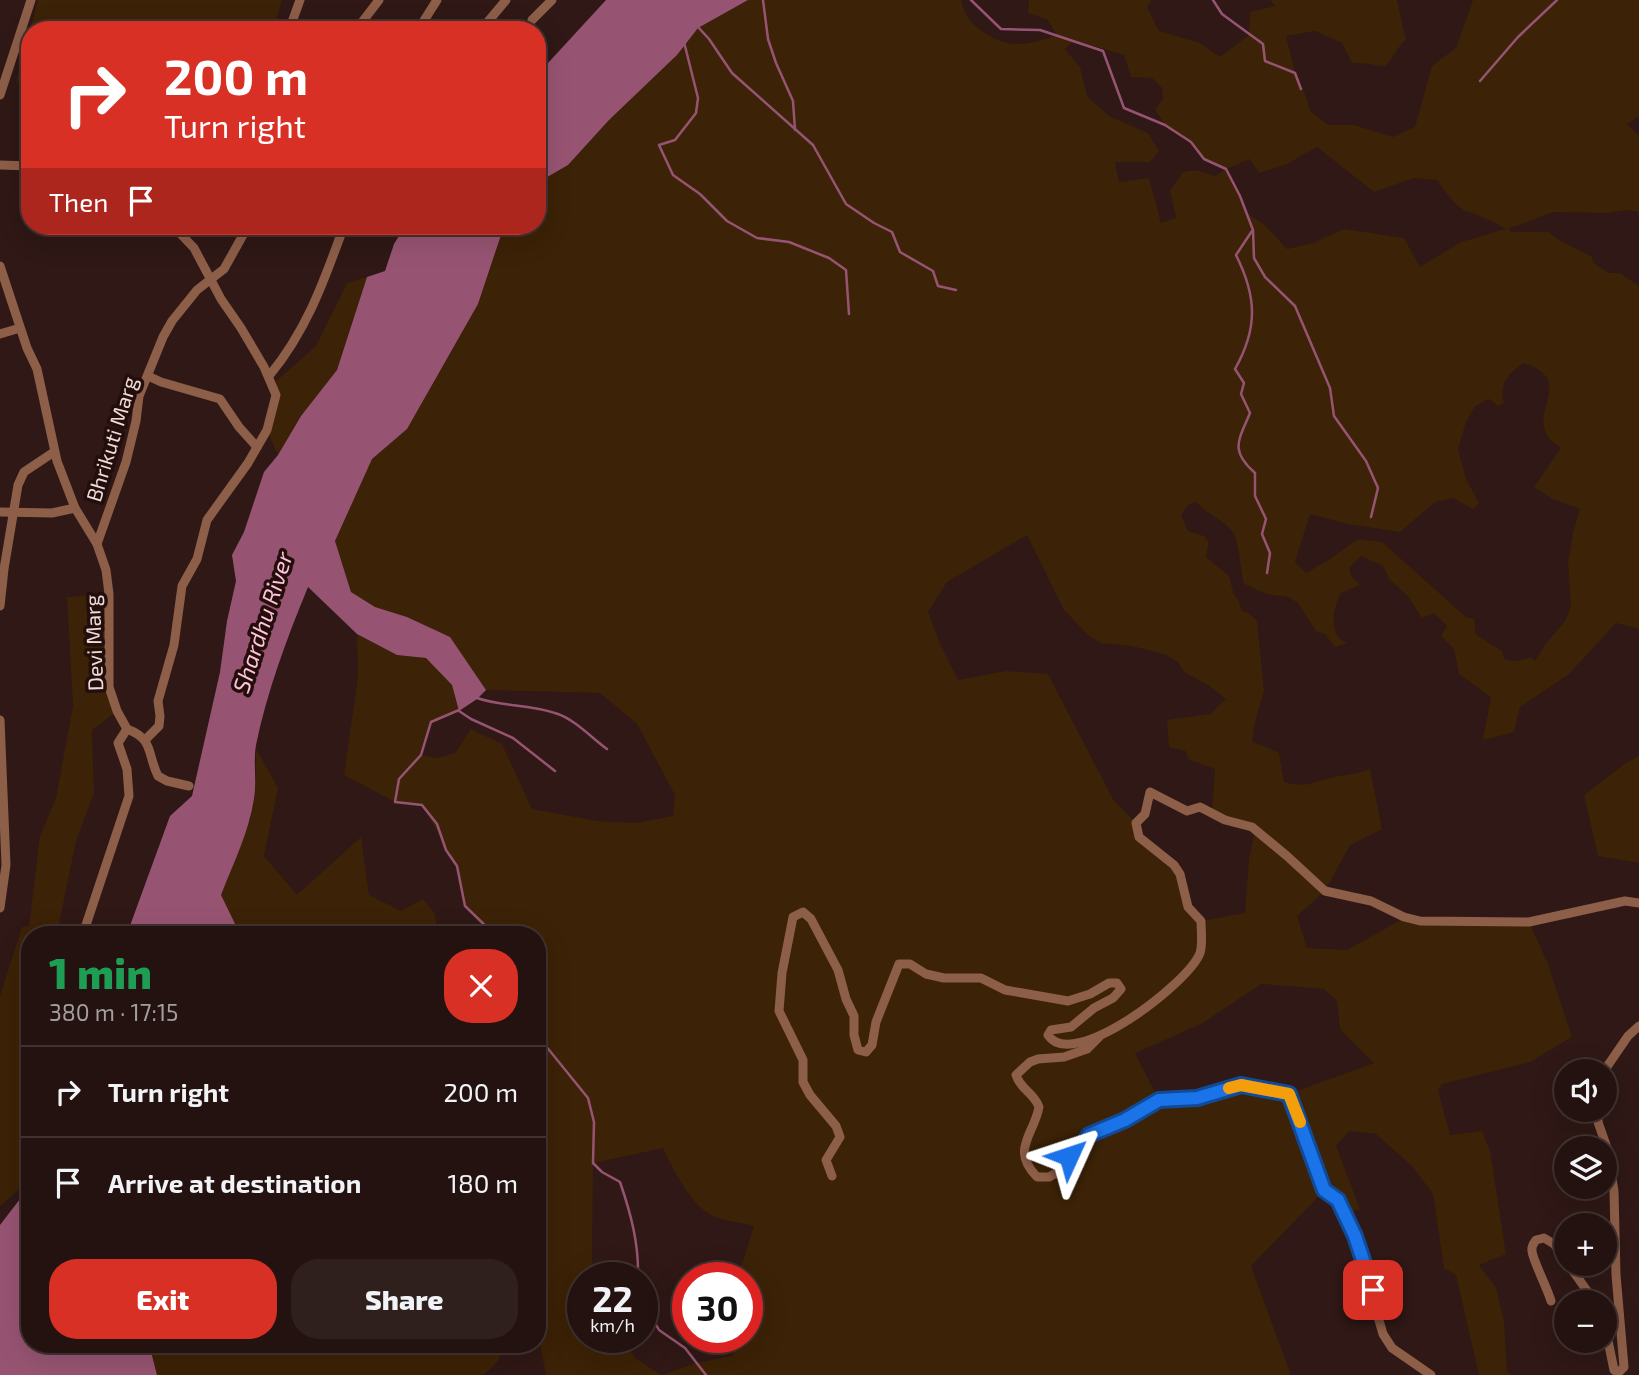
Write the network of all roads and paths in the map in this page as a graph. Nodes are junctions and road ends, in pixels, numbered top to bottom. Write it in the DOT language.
graph roads {
  1 [pos="31,0"];
  2 [pos="300,0"];
  3 [pos="379,0"];
  4 [pos="437,0"];
  5 [pos="506,0"];
  6 [pos="552,0"];
  7 [pos="532,20"];
  8 [pos="24,21"];
  9 [pos="292,21"];
  10 [pos="363,21"];
  11 [pos="424,21"];
  12 [pos="488,21"];
  13 [pos="21,31"];
  14 [pos="0,95"];
  15 [pos="0,165"];
  16 [pos="21,166"];
  17 [pos="185,235"];
  18 [pos="243,235"];
  19 [pos="341,235"];
  20 [pos="0,266"];
  21 [pos="211,277"];
  22 [pos="20,328"];
  23 [pos="0,334"];
  24 [pos="148,376"];
  25 [pos="269,376"];
  26 [pos="257,446"];
  27 [pos="54,452"];
  28 [pos="75,508"];
  29 [pos="0,512"];
  30 [pos="15,514"];
  31 [pos="97,544"];
  32 [pos="2,569"];
  33 [pos="0,606"];
  34 [pos="0,720"];
  35 [pos="127,729"];
  36 [pos="145,740"];
  37 [pos="189,786"];
  38 [pos="1639,903"];
  39 [pos="0,908"];
  40 [pos="86,926"];
  41 [pos="1639,1026"];
  42 [pos="1099,1037"];
  43 [pos="1611,1059"];
  44 [pos="1598,1122"];
  45 [pos="832,1176"];
  46 [pos="1554,1244"];
  47 [pos="1551,1301"];
  48 [pos="1611,1353"];
  49 [pos="1430,1375"];
  1 -- 8 [label="street"];
  2 -- 9 [label="street"];
  3 -- 10 [label="street"];
  4 -- 11 [label="street"];
  5 -- 12 [label="street"];
  6 -- 7 [label="street"];
  13 -- 14 [label="street"];
  15 -- 16 [label="street"];
  17 -- 21 [label="street"];
  18 -- 21 [label="street, Bhrikuti Marg"];
  19 -- 25 [label="street"];
  20 -- 22 [label="street, Devi Marg"];
  21 -- 24 [label="street, Bhrikuti Marg"];
  21 -- 25 [label="street"];
  22 -- 23 [label="street"];
  22 -- 27 [label="street, Devi Marg"];
  24 -- 26 [label="street"];
  24 -- 31 [label="street, Bhrikuti Marg"];
  25 -- 26 [label="street"];
  26 -- 36 [label="street"];
  27 -- 28 [label="street, Devi Marg"];
  27 -- 30 [label="street"];
  28 -- 30 [label="street"];
  28 -- 31 [label="street, Devi Marg"];
  29 -- 30 [label="street"];
  30 -- 32 [label="street"];
  31 -- 35 [label="street, Devi Marg"];
  32 -- 33 [label="street"];
  34 -- 39 [label="street"];
  35 -- 36 [label="street"];
  35 -- 40 [label="street"];
  36 -- 37 [label="street"];
  38 -- 42 [label="street"];
  41 -- 43 [label="street"];
  42 -- 45 [label="street"];
  42 -- 49 [label="street"];
  44 -- 48 [label="street"];
  46 -- 47 [label="street"];
}
